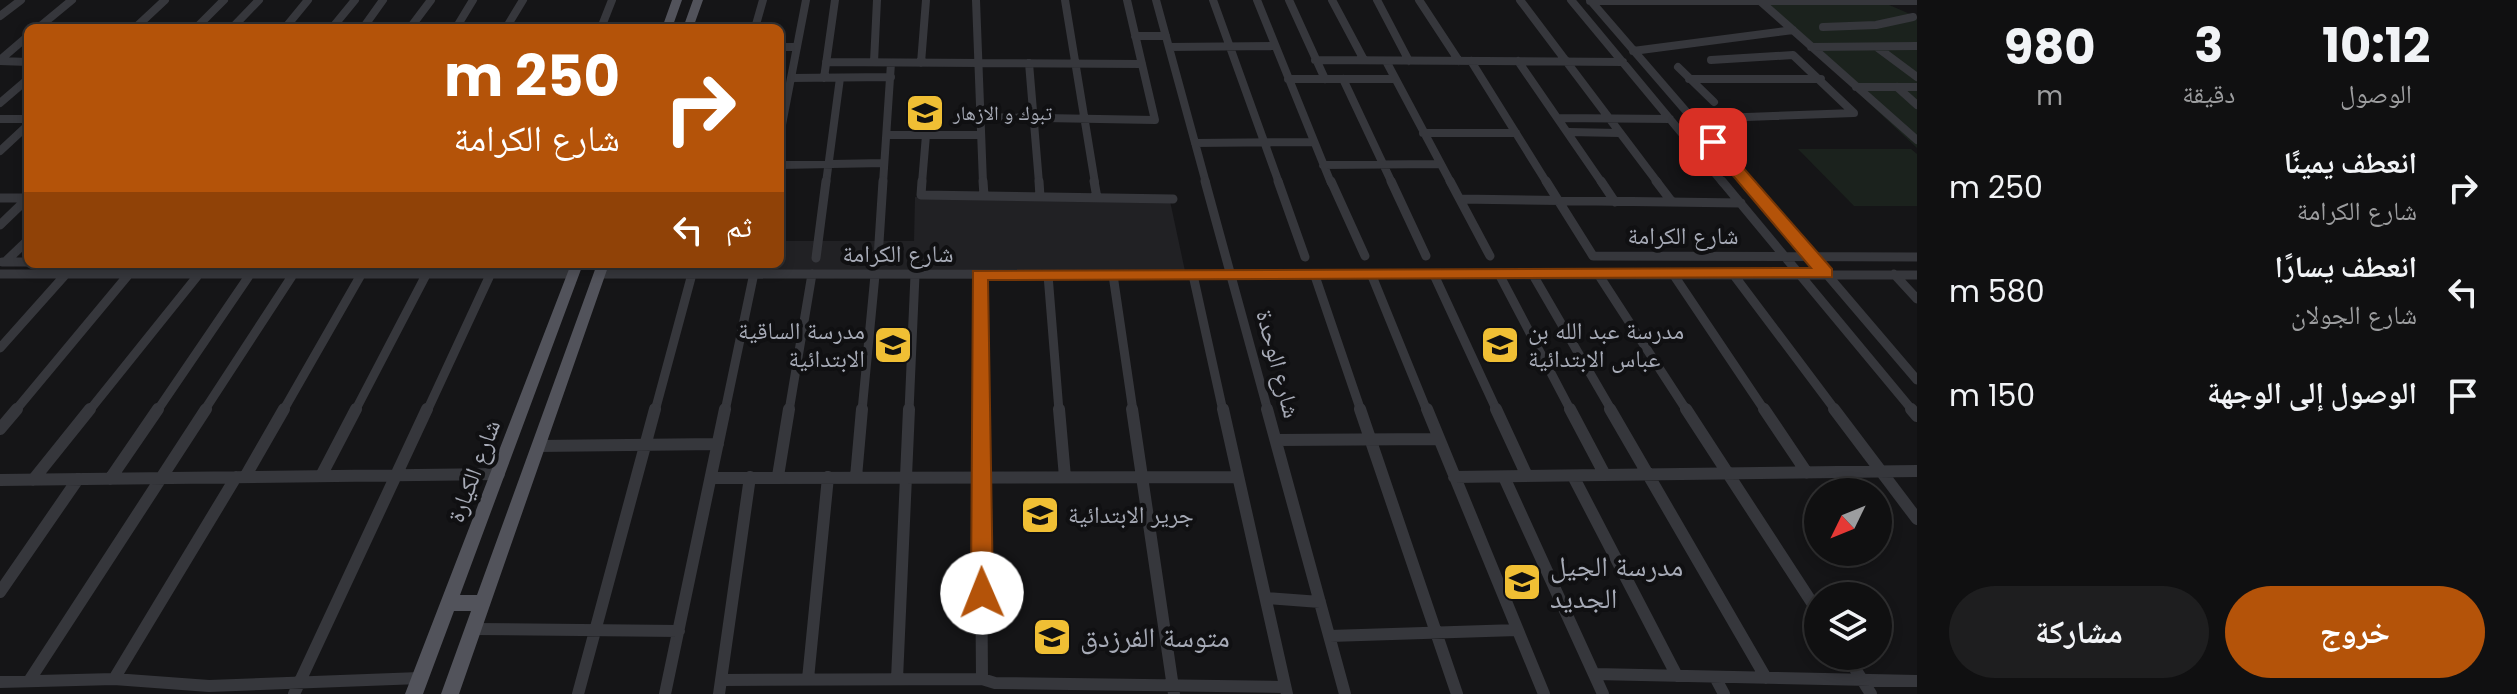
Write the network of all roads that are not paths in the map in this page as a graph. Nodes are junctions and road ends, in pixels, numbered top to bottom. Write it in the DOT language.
graph roads {
  1 [pos="21,0"];
  2 [pos="72,0"];
  3 [pos="165,0"];
  4 [pos="224,0"];
  5 [pos="259,0"];
  6 [pos="308,0"];
  7 [pos="355,0"];
  8 [pos="383,0"];
  9 [pos="431,0"];
  10 [pos="473,0"];
  11 [pos="523,0"];
  12 [pos="612,0"];
  13 [pos="677,0"];
  14 [pos="698,0"];
  15 [pos="763,0"];
  16 [pos="806,0"];
  17 [pos="835,0"];
  18 [pos="877,0"];
  19 [pos="926,0"];
  20 [pos="976,0"];
  21 [pos="1065,0"];
  22 [pos="1127,0"];
  23 [pos="1156,0"];
  24 [pos="1213,0"];
  25 [pos="1257,0"];
  26 [pos="1289,0"];
  27 [pos="1332,0"];
  28 [pos="1377,0"];
  29 [pos="1419,0"];
  30 [pos="1520,0"];
  31 [pos="1571,0"];
  32 [pos="1590,0"];
  33 [pos="1649,0"];
  34 [pos="1702,0"];
  35 [pos="1879,0"];
  36 [pos="1917,0"];
  37 [pos="1760,1"];
  38 [pos="0,16"];
  39 [pos="1915,18"];
  40 [pos="43,24"];
  41 [pos="139,24"];
  42 [pos="200,24"];
  43 [pos="236,24"];
  44 [pos="288,24"];
  45 [pos="335,24"];
  46 [pos="366,24"];
  47 [pos="413,24"];
  48 [pos="458,24"];
  49 [pos="508,24"];
  50 [pos="603,24"];
  51 [pos="668,24"];
  52 [pos="689,24"];
  53 [pos="756,24"];
  54 [pos="1823,27"];
  55 [pos="1793,30"];
  56 [pos="1135,36"];
  57 [pos="24,40"];
  58 [pos="1168,42"];
  59 [pos="1230,46"];
  60 [pos="1275,46"];
  61 [pos="1917,46"];
  62 [pos="784,47"];
  63 [pos="797,47"];
  64 [pos="1811,47"];
  65 [pos="1878,48"];
  66 [pos="1633,51"];
  67 [pos="1315,60"];
  68 [pos="1364,60"];
  69 [pos="1711,60"];
  70 [pos="0,61"];
  71 [pos="1386,61"];
  72 [pos="1409,61"];
  73 [pos="1459,61"];
  74 [pos="1471,61"];
  75 [pos="1518,61"];
  76 [pos="24,62"];
  77 [pos="826,62"];
  78 [pos="874,62"];
  79 [pos="1567,62"];
  80 [pos="1623,62"];
  81 [pos="891,63"];
  82 [pos="921,63"];
  83 [pos="979,63"];
  84 [pos="1029,63"];
  85 [pos="1075,64"];
  86 [pos="1142,64"];
  87 [pos="1678,67"];
  88 [pos="891,77"];
  89 [pos="1917,77"];
  90 [pos="791,78"];
  91 [pos="824,78"];
  92 [pos="840,78"];
  93 [pos="1288,79"];
  94 [pos="1325,79"];
  95 [pos="1343,79"];
  96 [pos="1395,79"];
  97 [pos="1689,79"];
  98 [pos="1821,79"];
  99 [pos="24,82"];
  100 [pos="1856,87"];
  101 [pos="1897,87"];
  102 [pos="1917,87"];
  103 [pos="1714,102"];
  104 [pos="0,103"];
  105 [pos="1917,105"];
  106 [pos="784,109"];
  107 [pos="981,117"];
  108 [pos="1033,118"];
  109 [pos="1558,118"];
  110 [pos="1610,118"];
  111 [pos="0,119"];
  112 [pos="24,119"];
  113 [pos="1084,119"];
  114 [pos="1670,119"];
  115 [pos="1693,119"];
  116 [pos="24,129"];
  117 [pos="1569,132"];
  118 [pos="1423,133"];
  119 [pos="1516,133"];
  120 [pos="1619,133"];
  121 [pos="887,135"];
  122 [pos="926,135"];
  123 [pos="981,135"];
  124 [pos="1917,140"];
  125 [pos="1313,142"];
  126 [pos="1195,143"];
  127 [pos="1267,143"];
  128 [pos="0,151"];
  129 [pos="884,163"];
  130 [pos="829,164"];
  131 [pos="1382,164"];
  132 [pos="1439,164"];
  133 [pos="784,165"];
  134 [pos="1323,165"];
  135 [pos="984,196"];
  136 [pos="1040,197"];
  137 [pos="0,198"];
  138 [pos="24,198"];
  139 [pos="1097,198"];
  140 [pos="1173,199"];
  141 [pos="1460,199"];
  142 [pos="1558,201"];
  143 [pos="24,202"];
  144 [pos="1615,202"];
  145 [pos="1672,202"];
  146 [pos="1741,203"];
  147 [pos="0,225"];
  148 [pos="24,243"];
  149 [pos="1365,256"];
  150 [pos="1426,256"];
  151 [pos="1490,256"];
  152 [pos="1305,257"];
  153 [pos="1786,257"];
  154 [pos="1812,257"];
  155 [pos="1917,257"];
  156 [pos="816,258"];
  157 [pos="878,258"];
  158 [pos="2,262"];
  159 [pos="24,262"];
  160 [pos="279,269"];
  161 [pos="575,269"];
  162 [pos="601,269"];
  163 [pos="251,273"];
  164 [pos="294,273"];
  165 [pos="362,273"];
  166 [pos="427,273"];
  167 [pos="491,273"];
  168 [pos="754,273"];
  169 [pos="1799,273"];
  170 [pos="1826,273"];
  171 [pos="0,274"];
  172 [pos="66,274"];
  173 [pos="129,274"];
  174 [pos="199,274"];
  175 [pos="692,274"];
  176 [pos="812,274"];
  177 [pos="1598,274"];
  178 [pos="1673,274"];
  179 [pos="1733,274"];
  180 [pos="1894,274"];
  181 [pos="875,275"];
  182 [pos="915,275"];
  183 [pos="979,275"];
  184 [pos="1048,275"];
  185 [pos="1113,275"];
  186 [pos="1193,275"];
  187 [pos="1533,275"];
  188 [pos="1917,275"];
  189 [pos="1315,276"];
  190 [pos="1372,276"];
  191 [pos="1500,276"];
  192 [pos="1232,277"];
  193 [pos="1435,277"];
  194 [pos="1917,299"];
  195 [pos="0,348"];
  196 [pos="1917,380"];
  197 [pos="1917,416"];
  198 [pos="0,429"];
  199 [pos="1439,439"];
  200 [pos="1276,440"];
  201 [pos="1370,440"];
  202 [pos="718,444"];
  203 [pos="538,446"];
  204 [pos="645,446"];
  205 [pos="1917,471"];
  206 [pos="1880,472"];
  207 [pos="1807,473"];
  208 [pos="499,474"];
  209 [pos="1728,474"];
  210 [pos="1605,475"];
  211 [pos="1648,475"];
  212 [pos="321,476"];
  213 [pos="396,476"];
  214 [pos="778,476"];
  215 [pos="1527,476"];
  216 [pos="1573,476"];
  217 [pos="241,477"];
  218 [pos="750,477"];
  219 [pos="828,477"];
  220 [pos="856,477"];
  221 [pos="906,477"];
  222 [pos="981,477"];
  223 [pos="1065,477"];
  224 [pos="1142,477"];
  225 [pos="1238,477"];
  226 [pos="1454,477"];
  227 [pos="1504,477"];
  228 [pos="161,478"];
  229 [pos="711,478"];
  230 [pos="78,479"];
  231 [pos="110,479"];
  232 [pos="33,480"];
  233 [pos="2,483"];
  234 [pos="1917,519"];
  235 [pos="1804,591"];
  236 [pos="0,592"];
  237 [pos="1266,598"];
  238 [pos="1320,602"];
  239 [pos="450,603"];
  240 [pos="483,603"];
  241 [pos="474,629"];
  242 [pos="595,630"];
  243 [pos="1517,630"];
  244 [pos="679,631"];
  245 [pos="1436,633"];
  246 [pos="1330,636"];
  247 [pos="1856,670"];
  248 [pos="1595,674"];
  249 [pos="1677,676"];
  250 [pos="1715,677"];
  251 [pos="1766,678"];
  252 [pos="114,679"];
  253 [pos="808,679"];
  254 [pos="845,679"];
  255 [pos="897,679"];
  256 [pos="1862,680"];
  257 [pos="29,681"];
  258 [pos="1917,681"];
  259 [pos="0,682"];
  260 [pos="991,685"];
  261 [pos="417,686"];
  262 [pos="721,687"];
  263 [pos="125,688"];
  264 [pos="296,688"];
  265 [pos="1087,689"];
  266 [pos="207,690"];
  267 [pos="1173,690"];
  268 [pos="1286,690"];
  269 [pos="450,694"];
  270 [pos="578,694"];
  271 [pos="665,694"];
  272 [pos="844,694"];
  273 [pos="1345,694"];
  274 [pos="1457,694"];
  275 [pos="1544,694"];
  276 [pos="1603,694"];
  277 [pos="1724,694"];
  278 [pos="1871,694"];
  1 -- 38 [label="street"];
  2 -- 40 [label="street"];
  3 -- 41 [label="street"];
  4 -- 42 [label="street"];
  5 -- 43 [label="street"];
  6 -- 44 [label="street"];
  7 -- 45 [label="street"];
  8 -- 46 [label="street"];
  9 -- 47 [label="street"];
  10 -- 48 [label="street"];
  11 -- 49 [label="street"];
  12 -- 50 [label="street"];
  13 -- 51 [label="main road"];
  14 -- 52 [label="main road"];
  15 -- 53 [label="street"];
  16 -- 63 [label="street"];
  17 -- 77 [label="street"];
  18 -- 78 [label="street"];
  19 -- 82 [label="street"];
  20 -- 83 [label="street"];
  21 -- 85 [label="street"];
  22 -- 56 [label="street"];
  23 -- 58 [label="street, شارع الوحدة"];
  24 -- 59 [label="street"];
  25 -- 60 [label="street"];
  26 -- 67 [label="street"];
  27 -- 68 [label="street"];
  28 -- 72 [label="street"];
  29 -- 73 [label="street"];
  30 -- 79 [label="street"];
  31 -- 80 [label="street"];
  32 -- 33 [label="street"];
  32 -- 66 [label="street"];
  33 -- 34 [label="street"];
  34 -- 37 [label="street"];
  35 -- 36 [label="street"];
  35 -- 37 [label="street"];
  35 -- 39 [label="street"];
  37 -- 55 [label="street"];
  39 -- 54 [label="street"];
  55 -- 64 [label="street"];
  55 -- 66 [label="street"];
  56 -- 58 [label="street"];
  56 -- 86 [label="street"];
  57 -- 70 [label="street"];
  58 -- 59 [label="street"];
  58 -- 126 [label="street, شارع الوحدة"];
  59 -- 60 [label="street"];
  59 -- 127 [label="street"];
  60 -- 93 [label="street"];
  61 -- 65 [label="street"];
  62 -- 63 [label="street"];
  63 -- 90 [label="street"];
  64 -- 65 [label="street"];
  64 -- 100 [label="street"];
  65 -- 89 [label="street"];
  66 -- 115 [label="street"];
  67 -- 68 [label="street"];
  67 -- 94 [label="street"];
  68 -- 71 [label="street"];
  69 -- 98 [label="street"];
  70 -- 76 [label="street"];
  71 -- 72 [label="street"];
  71 -- 96 [label="street"];
  72 -- 73 [label="street"];
  73 -- 74 [label="street"];
  74 -- 75 [label="street"];
  74 -- 119 [label="street"];
  75 -- 79 [label="street"];
  75 -- 109 [label="street"];
  77 -- 78 [label="street"];
  77 -- 91 [label="street"];
  78 -- 81 [label="street"];
  79 -- 80 [label="street"];
  79 -- 110 [label="street"];
  80 -- 114 [label="street"];
  81 -- 82 [label="street"];
  81 -- 88 [label="street"];
  82 -- 83 [label="street"];
  83 -- 84 [label="street"];
  83 -- 107 [label="street"];
  84 -- 85 [label="street"];
  84 -- 108 [label="street"];
  85 -- 86 [label="street"];
  85 -- 113 [label="street"];
  86 -- 113 [label="street"];
  87 -- 97 [label="street"];
  88 -- 92 [label="street"];
  88 -- 121 [label="street"];
  90 -- 91 [label="street"];
  90 -- 106 [label="street"];
  91 -- 92 [label="street"];
  92 -- 130 [label="street"];
  93 -- 94 [label="street"];
  93 -- 125 [label="street"];
  94 -- 95 [label="street"];
  95 -- 96 [label="street"];
  95 -- 131 [label="street"];
  96 -- 118 [label="street"];
  97 -- 98 [label="street"];
  97 -- 103 [label="street"];
  98 -- 115 [label="street"];
  99 -- 104 [label="street"];
  100 -- 101 [label="street"];
  100 -- 124 [label="street"];
  101 -- 102 [label="street"];
  101 -- 105 [label="street"];
  107 -- 108 [label="street"];
  107 -- 123 [label="street"];
  108 -- 113 [label="street"];
  108 -- 136 [label="street"];
  109 -- 110 [label="street"];
  109 -- 117 [label="street"];
  110 -- 114 [label="street"];
  110 -- 120 [label="street"];
  111 -- 112 [label="street"];
  113 -- 139 [label="street"];
  114 -- 146 [label="street"];
  115 -- 154 [label="street"];
  116 -- 128 [label="street"];
  117 -- 120 [label="street"];
  117 -- 144 [label="street"];
  118 -- 119 [label="street"];
  118 -- 132 [label="street"];
  119 -- 142 [label="street"];
  120 -- 145 [label="street"];
  121 -- 122 [label="street"];
  121 -- 129 [label="street"];
  122 -- 123 [label="street"];
  122 -- 135 [label="street"];
  123 -- 135 [label="street"];
  125 -- 127 [label="street"];
  125 -- 134 [label="street"];
  126 -- 127 [label="street"];
  126 -- 192 [label="street, شارع الوحدة"];
  127 -- 152 [label="street"];
  129 -- 130 [label="street"];
  129 -- 157 [label="street"];
  130 -- 133 [label="street"];
  130 -- 156 [label="street"];
  131 -- 132 [label="street"];
  131 -- 134 [label="street"];
  131 -- 150 [label="street"];
  132 -- 141 [label="street"];
  134 -- 149 [label="street"];
  135 -- 136 [label="street"];
  136 -- 139 [label="street"];
  137 -- 138 [label="street"];
  139 -- 140 [label="street"];
  141 -- 142 [label="street"];
  141 -- 151 [label="street"];
  142 -- 144 [label="street"];
  142 -- 153 [label="street, شارع الكرامة"];
  143 -- 147 [label="street"];
  144 -- 145 [label="street"];
  145 -- 146 [label="street"];
  146 -- 153 [label="street"];
  148 -- 158 [label="street"];
  153 -- 154 [label="street, شارع الكرامة"];
  153 -- 169 [label="street"];
  154 -- 155 [label="street, شارع الكرامة"];
  154 -- 170 [label="street"];
  158 -- 159 [label="street"];
  160 -- 163 [label="street"];
  160 -- 164 [label="street"];
  161 -- 167 [label="street"];
  161 -- 208 [label="main road, شارع الكيارة"];
  162 -- 175 [label="street, شارع الكرامة"];
  162 -- 203 [label="main road"];
  163 -- 174 [label="street"];
  163 -- 231 [label="street"];
  164 -- 165 [label="street"];
  164 -- 228 [label="street"];
  165 -- 166 [label="street"];
  165 -- 217 [label="street"];
  166 -- 167 [label="street"];
  166 -- 212 [label="street"];
  167 -- 213 [label="street"];
  168 -- 175 [label="street, شارع الكرامة"];
  168 -- 176 [label="street, شارع الكرامة"];
  168 -- 202 [label="street"];
  169 -- 170 [label="street, شارع الكرامة"];
  169 -- 179 [label="street, شارع الكرامة"];
  169 -- 197 [label="street"];
  170 -- 180 [label="street, شارع الكرامة"];
  170 -- 196 [label="street"];
  171 -- 172 [label="street"];
  172 -- 173 [label="street"];
  172 -- 195 [label="street"];
  173 -- 174 [label="street"];
  173 -- 198 [label="street"];
  174 -- 232 [label="street"];
  175 -- 204 [label="street"];
  176 -- 181 [label="street, شارع الكرامة"];
  176 -- 214 [label="street"];
  177 -- 178 [label="street, شارع الكرامة"];
  177 -- 187 [label="street, شارع الكرامة"];
  177 -- 209 [label="street"];
  178 -- 179 [label="street, شارع الكرامة"];
  178 -- 207 [label="street"];
  179 -- 206 [label="street"];
  180 -- 188 [label="street, شارع الكرامة"];
  180 -- 194 [label="street"];
  181 -- 182 [label="street, شارع الكرامة"];
  181 -- 220 [label="street"];
  182 -- 183 [label="street, شارع الكرامة"];
  182 -- 221 [label="street"];
  183 -- 184 [label="street, شارع الكرامة"];
  183 -- 222 [label="street"];
  184 -- 185 [label="street, شارع الكرامة"];
  184 -- 223 [label="street"];
  185 -- 186 [label="street, شارع الكرامة"];
  185 -- 224 [label="street"];
  186 -- 192 [label="street, شارع الكرامة"];
  186 -- 225 [label="street"];
  187 -- 191 [label="street, شارع الكرامة"];
  187 -- 211 [label="street"];
  189 -- 190 [label="street, شارع الكرامة"];
  189 -- 192 [label="street, شارع الكرامة"];
  189 -- 201 [label="street"];
  190 -- 193 [label="street, شارع الكرامة"];
  190 -- 199 [label="street"];
  191 -- 193 [label="street, شارع الكرامة"];
  191 -- 210 [label="street"];
  192 -- 200 [label="street, شارع الوحدة"];
  193 -- 215 [label="street"];
  199 -- 201 [label="street"];
  199 -- 226 [label="street"];
  200 -- 201 [label="street"];
  200 -- 238 [label="street, شارع الوحدة"];
  201 -- 245 [label="street"];
  202 -- 204 [label="street"];
  202 -- 229 [label="street"];
  203 -- 204 [label="street"];
  203 -- 240 [label="main road"];
  204 -- 242 [label="street"];
  205 -- 206 [label="street"];
  206 -- 207 [label="street"];
  206 -- 234 [label="street"];
  207 -- 209 [label="street"];
  208 -- 213 [label="street"];
  208 -- 239 [label="main road, شارع الكيارة"];
  209 -- 211 [label="street"];
  209 -- 235 [label="street"];
  210 -- 211 [label="street"];
  210 -- 216 [label="street"];
  211 -- 251 [label="street"];
  212 -- 213 [label="street"];
  212 -- 217 [label="street"];
  213 -- 264 [label="street"];
  214 -- 218 [label="street"];
  214 -- 219 [label="street"];
  215 -- 216 [label="street"];
  215 -- 227 [label="street"];
  216 -- 249 [label="street"];
  217 -- 228 [label="street"];
  217 -- 252 [label="street"];
  218 -- 229 [label="street"];
  218 -- 262 [label="street"];
  219 -- 220 [label="street"];
  219 -- 253 [label="street"];
  220 -- 221 [label="street"];
  221 -- 222 [label="street"];
  221 -- 255 [label="street"];
  222 -- 223 [label="street"];
  222 -- 260 [label="street"];
  223 -- 224 [label="street"];
  224 -- 225 [label="street"];
  224 -- 267 [label="street"];
  225 -- 237 [label="street"];
  226 -- 227 [label="street"];
  226 -- 243 [label="street"];
  227 -- 248 [label="street"];
  228 -- 231 [label="street"];
  228 -- 257 [label="street"];
  229 -- 244 [label="street"];
  230 -- 231 [label="street"];
  230 -- 232 [label="street"];
  230 -- 236 [label="street"];
  232 -- 233 [label="street"];
  237 -- 238 [label="street"];
  237 -- 268 [label="street"];
  238 -- 246 [label="street, شارع الوحدة"];
  239 -- 240 [label="main road"];
  239 -- 261 [label="main road, شارع الكيارة"];
  240 -- 241 [label="main road"];
  241 -- 242 [label="street"];
  241 -- 269 [label="main road"];
  242 -- 244 [label="street"];
  242 -- 270 [label="street"];
  243 -- 245 [label="street"];
  243 -- 275 [label="street"];
  244 -- 271 [label="street"];
  245 -- 246 [label="street"];
  245 -- 274 [label="street"];
  246 -- 273 [label="street, شارع الوحدة"];
  247 -- 256 [label="street"];
  248 -- 249 [label="street"];
  248 -- 276 [label="street"];
  249 -- 250 [label="street"];
  250 -- 251 [label="street"];
  250 -- 277 [label="street"];
  251 -- 256 [label="street"];
  252 -- 257 [label="street"];
  252 -- 263 [label="street"];
  253 -- 254 [label="street"];
  253 -- 262 [label="street"];
  254 -- 255 [label="street"];
  254 -- 272 [label="street"];
  255 -- 260 [label="street"];
  256 -- 258 [label="street"];
  256 -- 278 [label="street"];
  257 -- 259 [label="street"];
  260 -- 265 [label="street"];
  261 -- 264 [label="street"];
  263 -- 266 [label="street"];
  264 -- 266 [label="street"];
  265 -- 267 [label="street"];
  267 -- 268 [label="street"];
}
